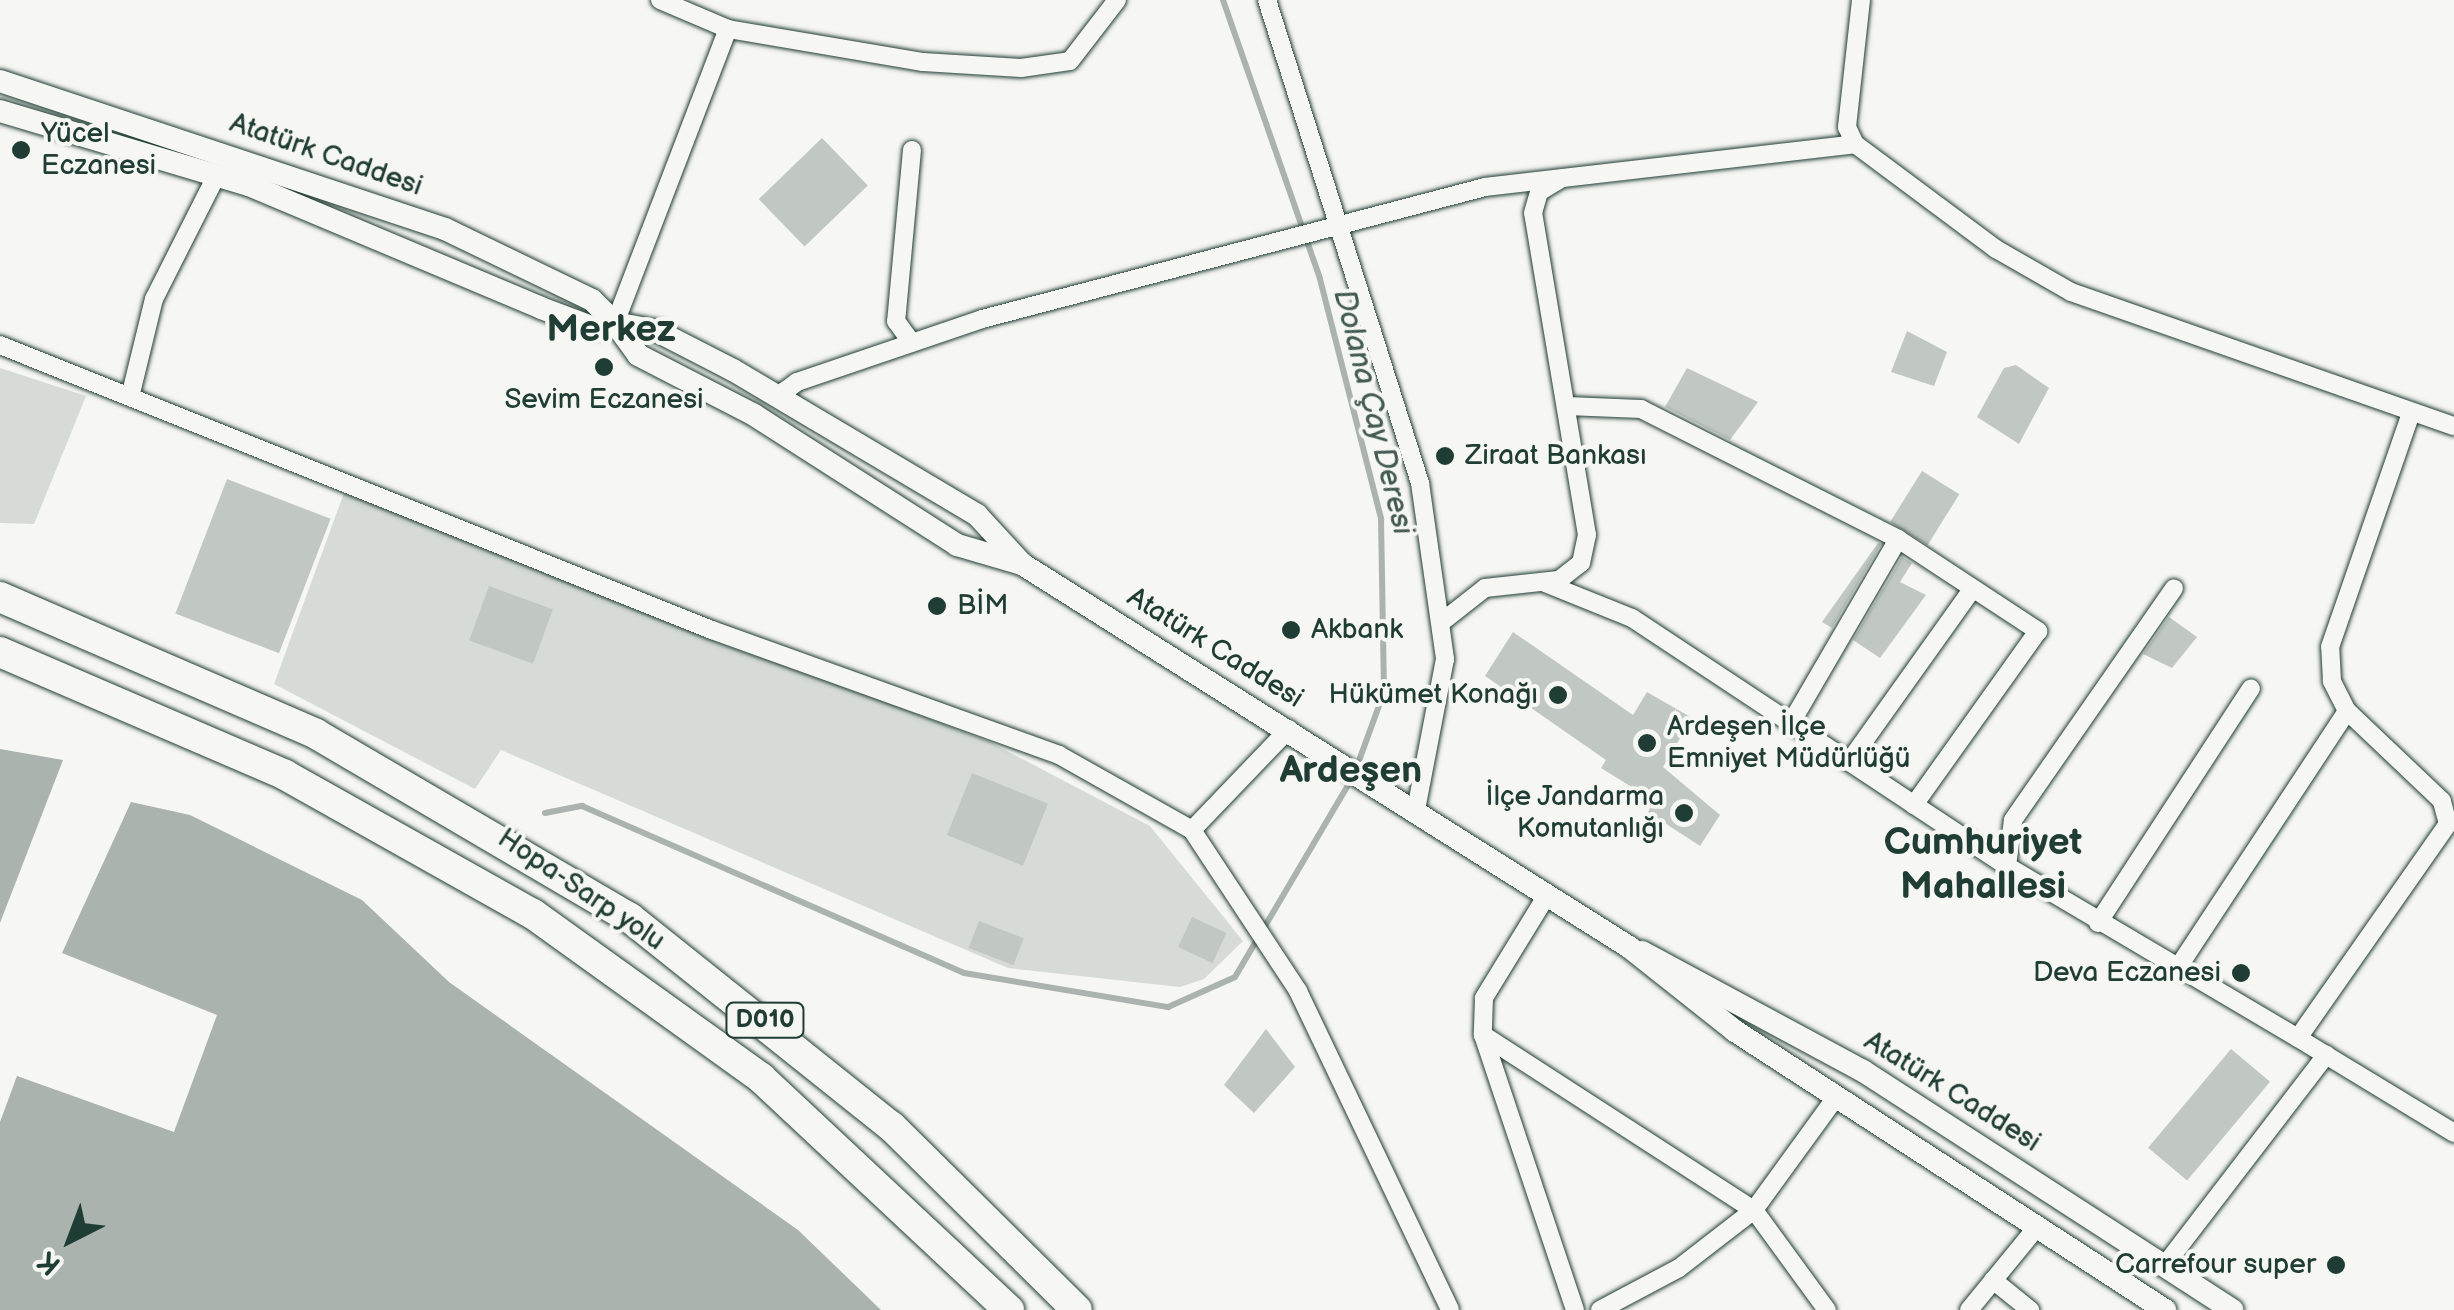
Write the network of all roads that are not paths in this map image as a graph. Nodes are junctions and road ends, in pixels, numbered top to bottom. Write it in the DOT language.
graph roads {
  1 [pos="660,0"];
  2 [pos="1117,0"];
  3 [pos="1267,0"];
  4 [pos="1861,0"];
  5 [pos="728,29"];
  6 [pos="0,81"];
  7 [pos="0,112"];
  8 [pos="1855,144"];
  9 [pos="912,150"];
  10 [pos="216,176"];
  11 [pos="1566,176"];
  12 [pos="1331,227"];
  13 [pos="614,323"];
  14 [pos="912,342"];
  15 [pos="0,345"];
  16 [pos="131,393"];
  17 [pos="789,404"];
  18 [pos="1567,406"];
  19 [pos="2411,413"];
  20 [pos="2454,426"];
  21 [pos="1898,539"];
  22 [pos="1022,564"];
  23 [pos="1545,583"];
  24 [pos="2174,588"];
  25 [pos="1969,594"];
  26 [pos="0,597"];
  27 [pos="1443,621"];
  28 [pos="0,652"];
  29 [pos="2251,688"];
  30 [pos="2347,711"];
  31 [pos="1791,722"];
  32 [pos="1289,730"];
  33 [pos="1849,762"];
  34 [pos="1914,805"];
  35 [pos="1416,810"];
  36 [pos="1192,830"];
  37 [pos="2007,866"];
  38 [pos="1547,894"];
  39 [pos="2098,923"];
  40 [pos="1629,948"];
  41 [pos="2177,969"];
  42 [pos="1482,1035"];
  43 [pos="2298,1038"];
  44 [pos="2326,1055"];
  45 [pos="1836,1097"];
  46 [pos="2454,1133"];
  47 [pos="1754,1210"];
  48 [pos="2037,1227"];
  49 [pos="2164,1265"];
  50 [pos="1993,1280"];
  51 [pos="1009,1310"];
  52 [pos="1077,1310"];
  53 [pos="1450,1310"];
  54 [pos="1575,1310"];
  55 [pos="1600,1310"];
  56 [pos="1827,1310"];
  57 [pos="1969,1310"];
  58 [pos="2030,1310"];
  59 [pos="2166,1310"];
  60 [pos="2232,1310"];
  1 -- 5 [label="street"];
  2 -- 5 [label="street"];
  3 -- 12 [label="street"];
  4 -- 8 [label="street"];
  5 -- 13 [label="street"];
  6 -- 13 [label="main road, Atatürk Caddesi"];
  7 -- 10 [label="main road, Atatürk Caddesi"];
  8 -- 11 [label="street"];
  8 -- 19 [label="street"];
  9 -- 14 [label="street"];
  10 -- 13 [label="main road, Atatürk Caddesi"];
  10 -- 16 [label="street"];
  11 -- 12 [label="street"];
  11 -- 18 [label="street"];
  12 -- 14 [label="street"];
  12 -- 27 [label="street"];
  13 -- 17 [label="main road, Atatürk Caddesi"];
  13 -- 22 [label="main road, Atatürk Caddesi"];
  14 -- 17 [label="street"];
  15 -- 16 [label="street"];
  16 -- 36 [label="street"];
  17 -- 22 [label="main road, Atatürk Caddesi"];
  18 -- 21 [label="street"];
  18 -- 23 [label="street"];
  19 -- 20 [label="street"];
  19 -- 30 [label="street"];
  21 -- 25 [label="street"];
  21 -- 31 [label="street"];
  22 -- 32 [label="main road, Atatürk Caddesi"];
  23 -- 27 [label="street"];
  23 -- 31 [label="street"];
  24 -- 37 [label="street"];
  25 -- 33 [label="street"];
  25 -- 34 [label="street"];
  26 -- 52 [label="highway, Hopa-Sarp yolu / D010"];
  27 -- 35 [label="street"];
  28 -- 51 [label="highway, Hopa-Sarp yolu / D010"];
  29 -- 39 [label="street"];
  30 -- 41 [label="street"];
  30 -- 43 [label="street"];
  31 -- 33 [label="street"];
  32 -- 35 [label="main road, Atatürk Caddesi"];
  32 -- 36 [label="street"];
  33 -- 34 [label="street"];
  34 -- 37 [label="street"];
  35 -- 38 [label="main road, Atatürk Caddesi"];
  36 -- 53 [label="street"];
  37 -- 39 [label="street"];
  38 -- 40 [label="main road, Atatürk Caddesi"];
  38 -- 42 [label="street"];
  39 -- 41 [label="street"];
  40 -- 45 [label="main road, Atatürk Caddesi"];
  40 -- 49 [label="main road, Atatürk Caddesi"];
  41 -- 43 [label="street"];
  42 -- 47 [label="street"];
  42 -- 54 [label="street"];
  43 -- 44 [label="street"];
  44 -- 46 [label="street"];
  44 -- 49 [label="street"];
  45 -- 47 [label="street"];
  45 -- 48 [label="main road, Atatürk Caddesi"];
  47 -- 55 [label="street"];
  47 -- 56 [label="street"];
  48 -- 50 [label="street"];
  48 -- 59 [label="main road, Atatürk Caddesi"];
  49 -- 60 [label="main road, Atatürk Caddesi"];
  50 -- 57 [label="street"];
  50 -- 58 [label="street"];
}
